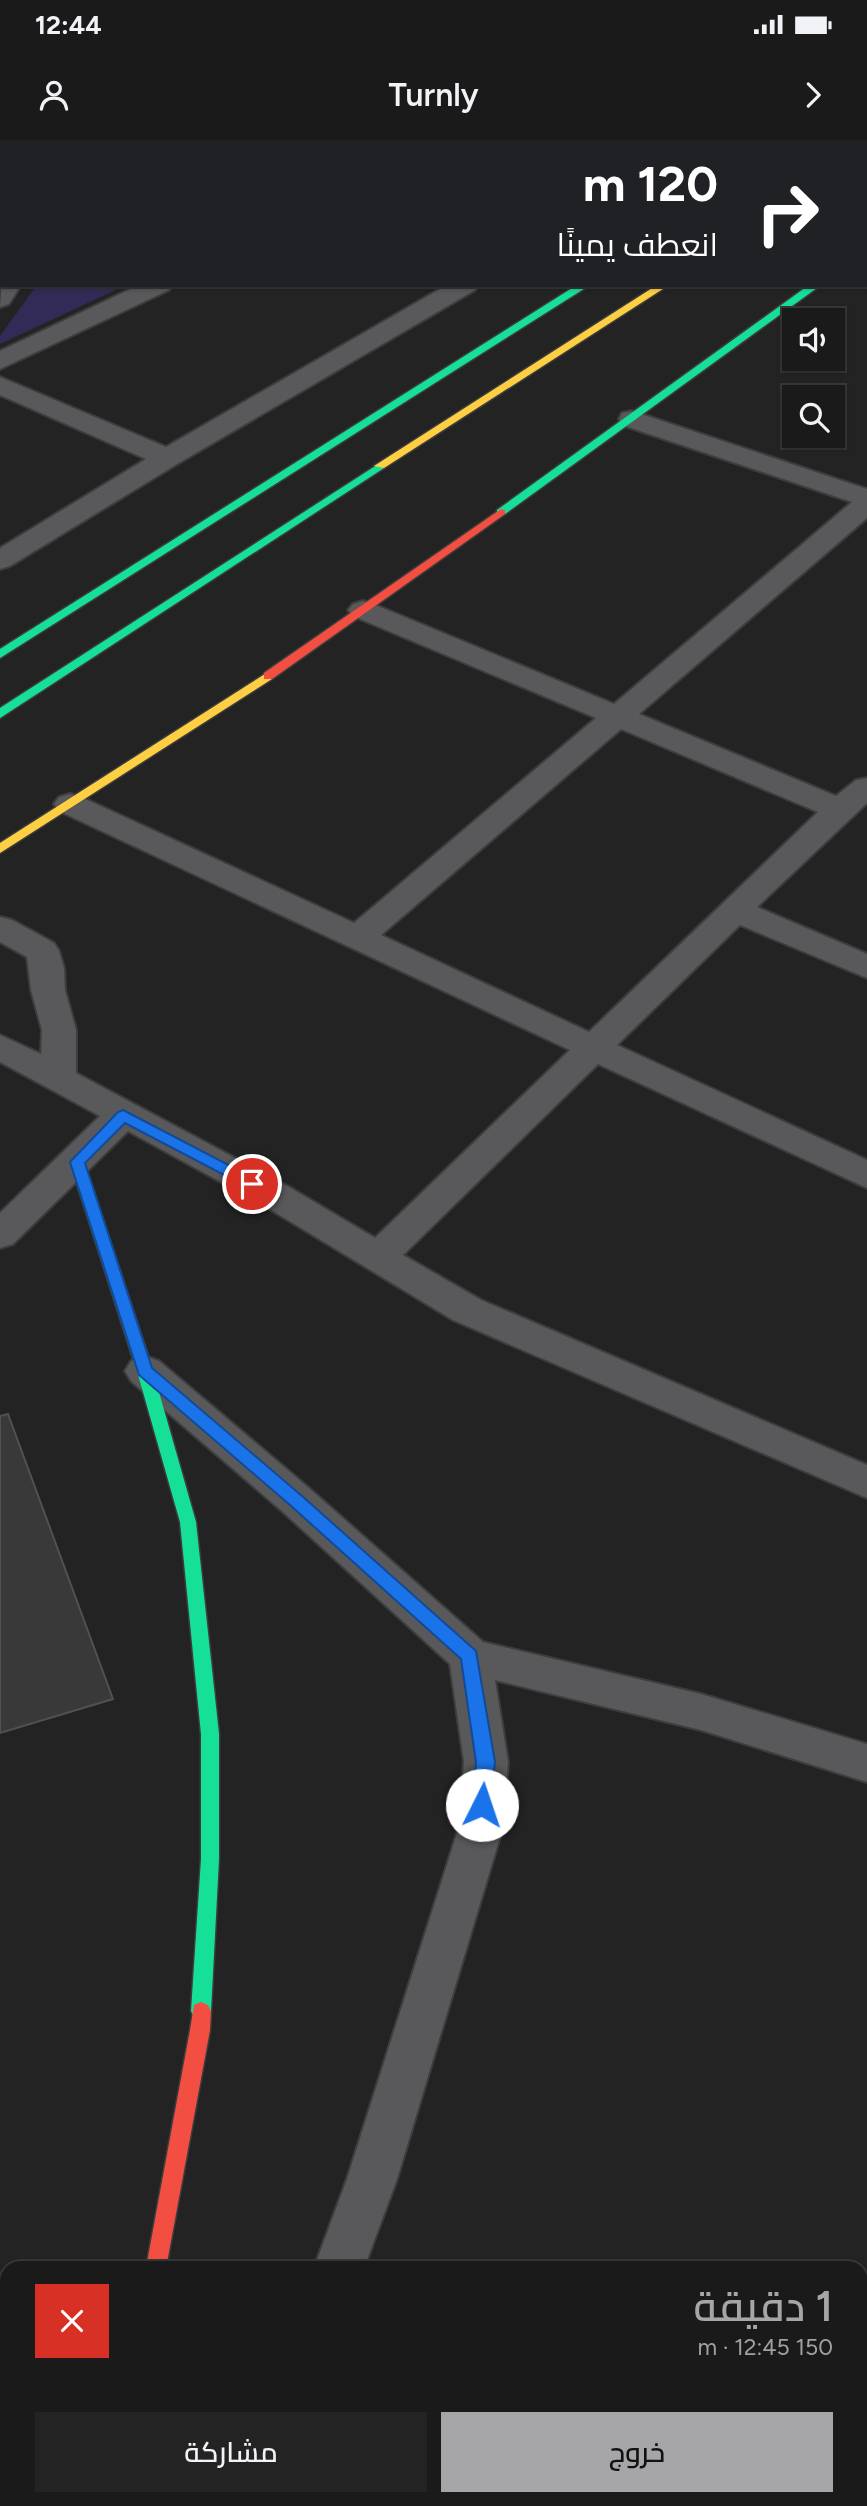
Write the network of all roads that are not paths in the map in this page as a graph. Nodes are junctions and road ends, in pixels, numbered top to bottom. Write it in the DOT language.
graph roads {
  1 [pos="156,287"];
  2 [pos="463,287"];
  3 [pos="582,287"];
  4 [pos="661,287"];
  5 [pos="813,287"];
  6 [pos="0,361"];
  7 [pos="0,385"];
  8 [pos="632,419"];
  9 [pos="167,458"];
  10 [pos="867,498"];
  11 [pos="867,504"];
  12 [pos="4,552"];
  13 [pos="363,610"];
  14 [pos="0,654"];
  15 [pos="0,715"];
  16 [pos="617,717"];
  17 [pos="867,788"];
  18 [pos="70,804"];
  19 [pos="839,809"];
  20 [pos="0,849"];
  21 [pos="735,910"];
  22 [pos="0,928"];
  23 [pos="359,937"];
  24 [pos="867,967"];
  25 [pos="0,1047"];
  26 [pos="594,1047"];
  27 [pos="58,1079"];
  28 [pos="123,1115"];
  29 [pos="78,1162"];
  30 [pos="867,1175"];
  31 [pos="0,1235"];
  32 [pos="379,1256"];
  33 [pos="145,1371"];
  34 [pos="867,1482"];
  35 [pos="470,1656"];
  36 [pos="867,1763"];
  37 [pos="157,2261"];
  38 [pos="342,2261"];
  1 -- 6 [label="street"];
  2 -- 9 [label="street"];
  3 -- 14 [label="street"];
  4 -- 15 [label="street"];
  5 -- 8 [label="street"];
  7 -- 9 [label="street"];
  8 -- 10 [label="street"];
  8 -- 13 [label="street"];
  9 -- 12 [label="street"];
  11 -- 16 [label="street"];
  13 -- 16 [label="street"];
  13 -- 18 [label="street"];
  16 -- 19 [label="street"];
  16 -- 23 [label="street"];
  17 -- 19 [label="street"];
  18 -- 20 [label="street"];
  18 -- 23 [label="street"];
  19 -- 21 [label="street"];
  21 -- 24 [label="street"];
  21 -- 26 [label="street"];
  22 -- 27 [label="street"];
  23 -- 26 [label="street"];
  25 -- 27 [label="street"];
  26 -- 30 [label="street"];
  26 -- 32 [label="street"];
  27 -- 28 [label="street"];
  28 -- 29 [label="street"];
  28 -- 32 [label="street"];
  29 -- 31 [label="street"];
  29 -- 33 [label="street"];
  32 -- 34 [label="street"];
  33 -- 35 [label="street"];
  33 -- 37 [label="street"];
  35 -- 36 [label="street"];
  35 -- 38 [label="street"];
}
